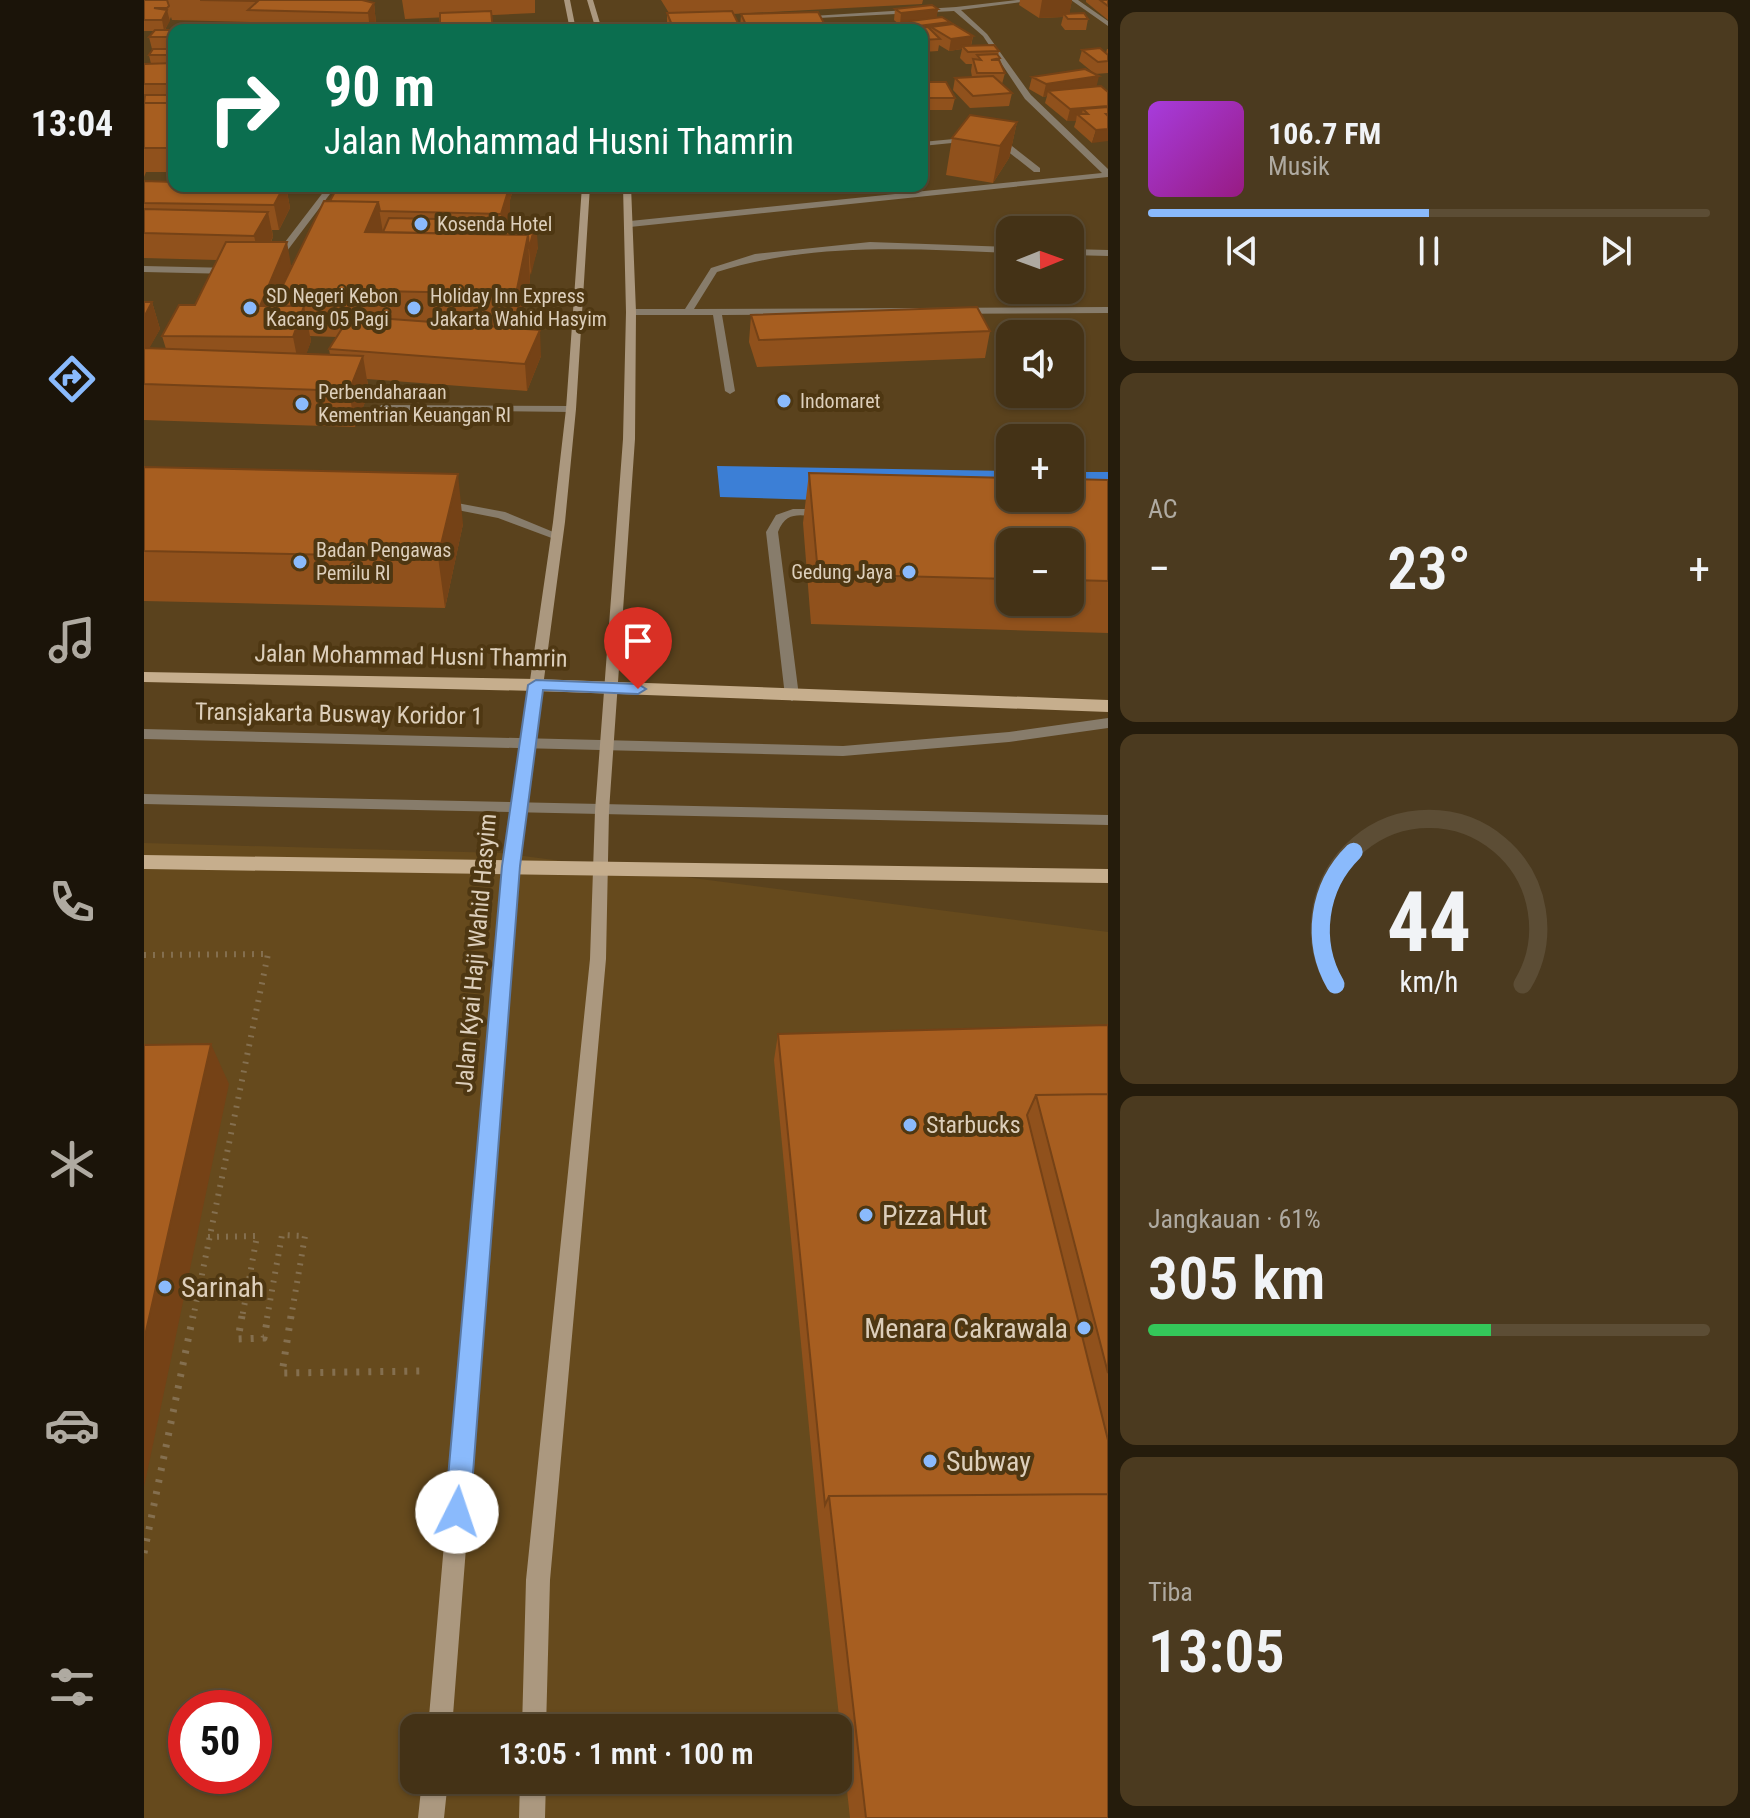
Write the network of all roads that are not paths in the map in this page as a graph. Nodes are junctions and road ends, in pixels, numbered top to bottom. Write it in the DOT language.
graph roads {
  1 [pos="567,0"];
  2 [pos="590,0"];
  3 [pos="977,0"];
  4 [pos="1033,0"];
  5 [pos="1074,0"];
  6 [pos="984,6"];
  7 [pos="956,9"];
  8 [pos="785,18"];
  9 [pos="691,23"];
  10 [pos="571,24"];
  11 [pos="597,24"];
  12 [pos="676,24"];
  13 [pos="1108,24"];
  14 [pos="928,143"];
  15 [pos="1037,170"];
  16 [pos="1108,175"];
  17 [pos="328,192"];
  18 [pos="586,192"];
  19 [pos="627,192"];
  20 [pos="630,224"];
  21 [pos="996,250"];
  22 [pos="1084,252"];
  23 [pos="1108,253"];
  24 [pos="144,269"];
  25 [pos="269,270"];
  26 [pos="245,271"];
  27 [pos="1108,310"];
  28 [pos="688,311"];
  29 [pos="717,311"];
  30 [pos="631,312"];
  31 [pos="730,391"];
  32 [pos="385,407"];
  33 [pos="571,409"];
  34 [pos="431,503"];
  35 [pos="847,513"];
  36 [pos="557,536"];
  37 [pos="144,677"];
  38 [pos="536,685"];
  39 [pos="612,688"];
  40 [pos="792,696"];
  41 [pos="1108,706"];
  42 [pos="1108,723"];
  43 [pos="144,734"];
  44 [pos="527,741"];
  45 [pos="608,744"];
  46 [pos="144,799"];
  47 [pos="518,808"];
  48 [pos="602,811"];
  49 [pos="1108,820"];
  50 [pos="144,862"];
  51 [pos="511,866"];
  52 [pos="601,868"];
  53 [pos="1108,876"];
  54 [pos="441,1714"];
  55 [pos="534,1714"];
  56 [pos="434,1794"];
  57 [pos="533,1794"];
  58 [pos="431,1818"];
  59 [pos="532,1818"];
  1 -- 10 [label="main road"];
  2 -- 11 [label="main road"];
  3 -- 6 [label="street"];
  4 -- 6 [label="street"];
  5 -- 13 [label="street"];
  6 -- 7 [label="street"];
  7 -- 8 [label="street"];
  7 -- 16 [label="street"];
  9 -- 12 [label="street"];
  14 -- 15 [label="street"];
  16 -- 20 [label="street"];
  17 -- 25 [label="street"];
  18 -- 33 [label="main road, Jalan Kyai Haji Wahid Hasyim"];
  19 -- 20 [label="main road"];
  20 -- 30 [label="main road"];
  21 -- 28 [label="street"];
  22 -- 23 [label="street"];
  24 -- 26 [label="street"];
  27 -- 29 [label="street"];
  28 -- 29 [label="street"];
  28 -- 30 [label="street"];
  29 -- 31 [label="street"];
  30 -- 39 [label="main road"];
  32 -- 33 [label="street"];
  33 -- 36 [label="main road, Jalan Kyai Haji Wahid Hasyim"];
  34 -- 36 [label="street"];
  35 -- 40 [label="street"];
  36 -- 38 [label="main road, Jalan Kyai Haji Wahid Hasyim"];
  37 -- 38 [label="main road, Jalan Mohammad Husni Thamrin"];
  38 -- 39 [label="main road, Jalan Mohammad Husni Thamrin"];
  38 -- 44 [label="main road, Jalan Kyai Haji Wahid Hasyim"];
  39 -- 40 [label="main road, Jalan Mohammad Husni Thamrin"];
  39 -- 45 [label="main road"];
  40 -- 41 [label="main road, Jalan Mohammad Husni Thamrin"];
  42 -- 45 [label="street, Transjakarta Busway Koridor 1"];
  43 -- 44 [label="street, Transjakarta Busway Koridor 1"];
  44 -- 45 [label="street, Transjakarta Busway Koridor 1"];
  44 -- 47 [label="main road, Jalan Kyai Haji Wahid Hasyim"];
  45 -- 48 [label="main road"];
  46 -- 47 [label="street"];
  47 -- 48 [label="street"];
  47 -- 51 [label="main road, Jalan Kyai Haji Wahid Hasyim"];
  48 -- 49 [label="street"];
  48 -- 52 [label="main road"];
  50 -- 51 [label="main road"];
  51 -- 52 [label="main road"];
  51 -- 54 [label="main road, Jalan Kyai Haji Wahid Hasyim"];
  52 -- 53 [label="main road"];
  52 -- 55 [label="main road"];
  56 -- 58 [label="main road"];
  57 -- 59 [label="main road"];
}
